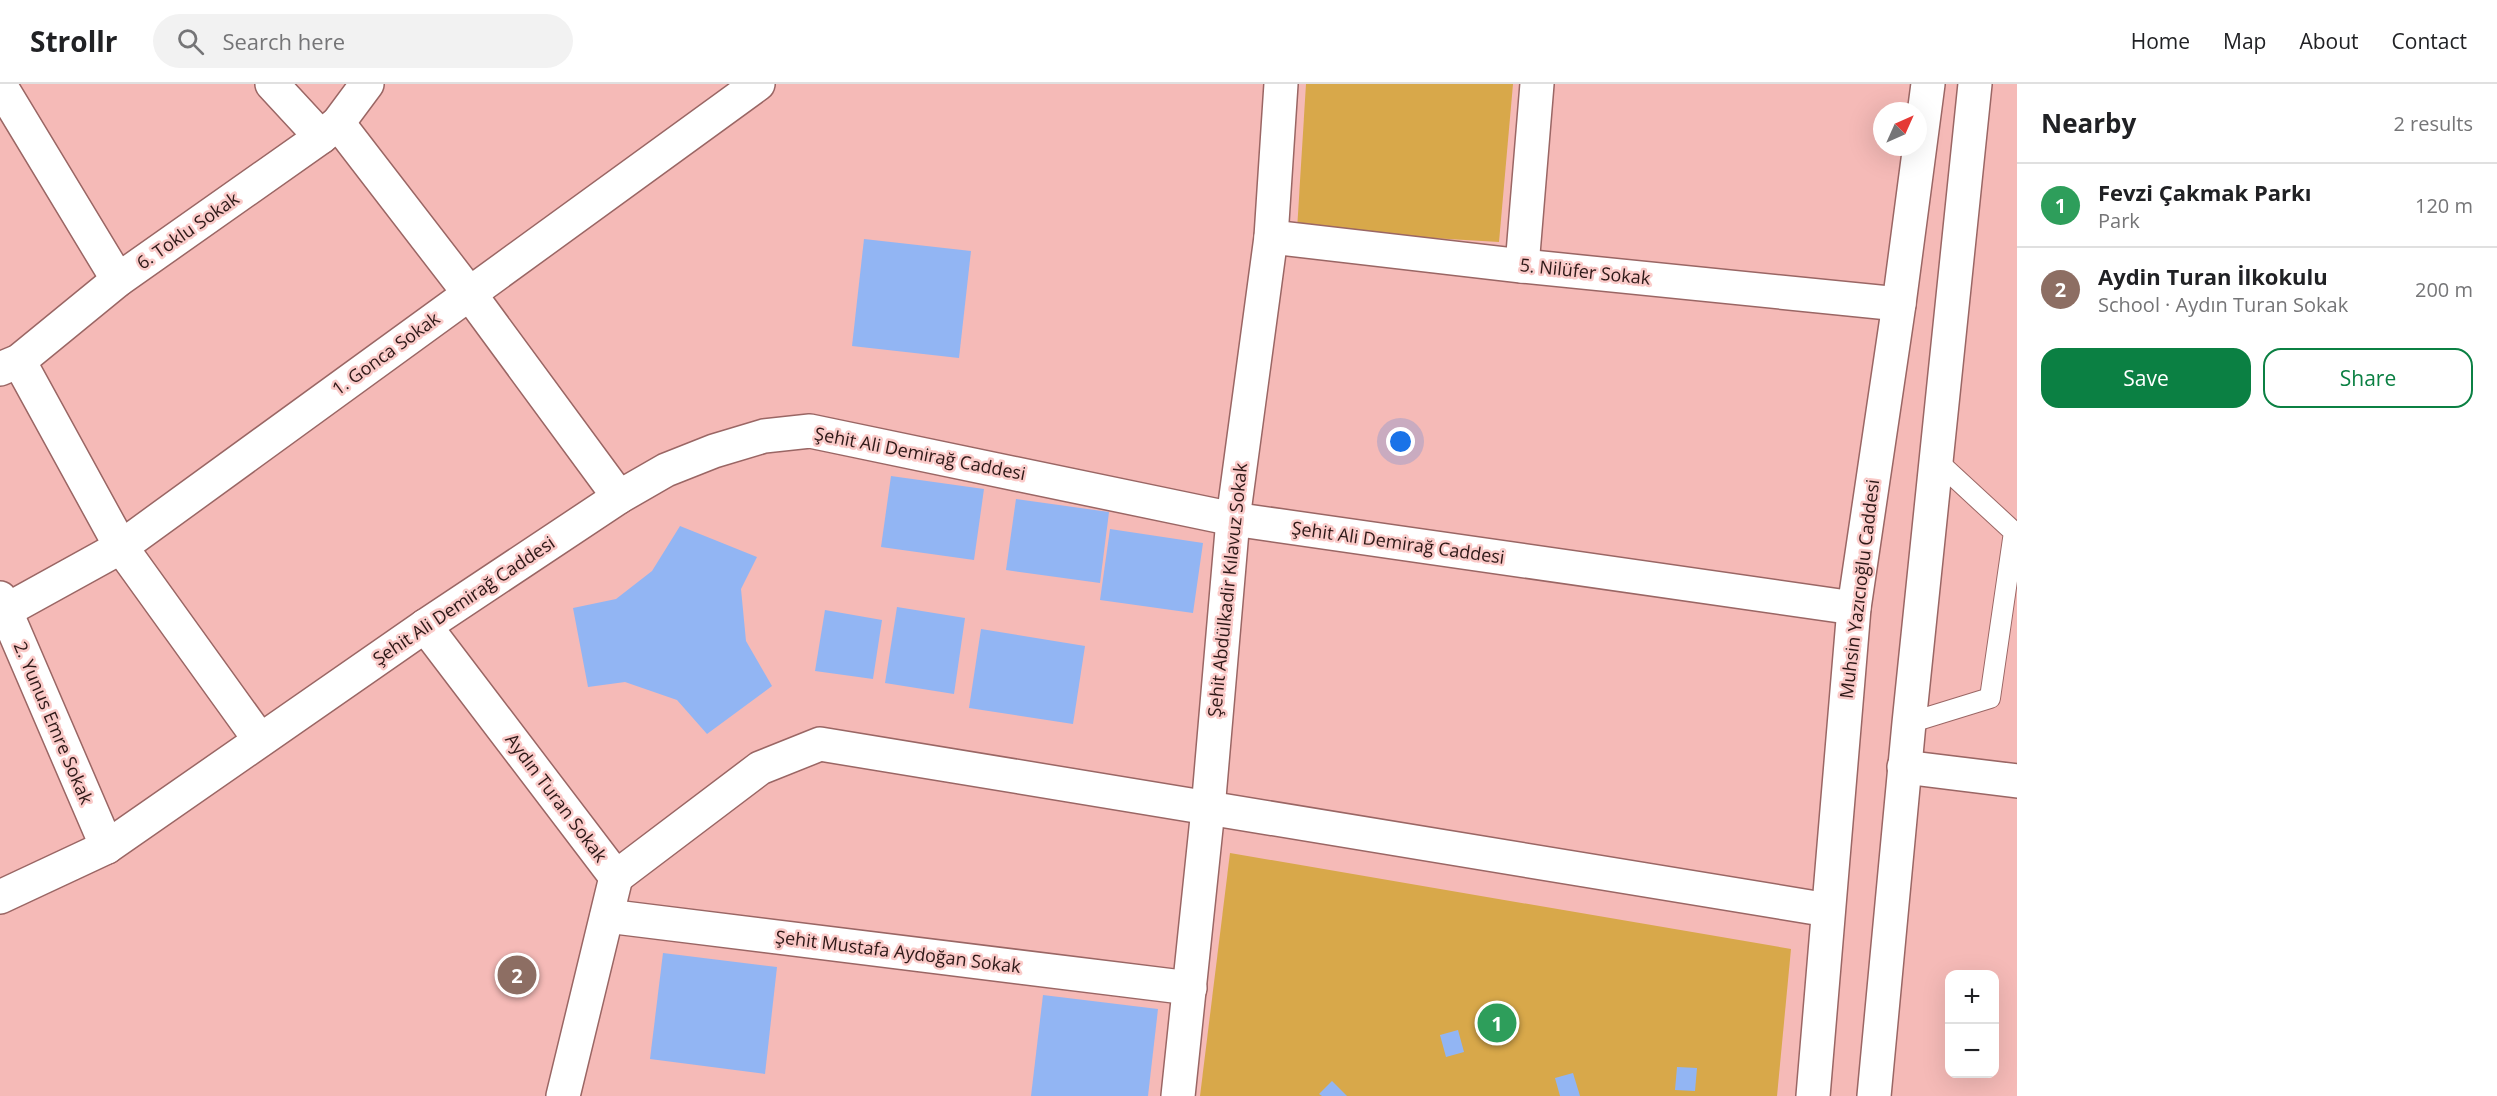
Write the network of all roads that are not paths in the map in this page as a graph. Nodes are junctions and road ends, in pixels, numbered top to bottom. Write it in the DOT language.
graph roads {
  1 [pos="272,84"];
  2 [pos="367,84"];
  3 [pos="758,84"];
  4 [pos="1281,84"];
  5 [pos="1537,84"];
  6 [pos="1928,84"];
  7 [pos="1975,84"];
  8 [pos="11,89"];
  9 [pos="329,130"];
  10 [pos="1271,237"];
  11 [pos="1522,266"];
  12 [pos="118,280"];
  13 [pos="469,293"];
  14 [pos="1899,304"];
  15 [pos="9,365"];
  16 [pos="1935,459"];
  17 [pos="618,497"];
  18 [pos="1233,519"];
  19 [pos="121,547"];
  20 [pos="3,605"];
  21 [pos="1854,608"];
  22 [pos="425,626"];
  23 [pos="1909,723"];
  24 [pos="260,740"];
  25 [pos="1904,767"];
  26 [pos="2017,781"];
  27 [pos="1208,809"];
  28 [pos="107,847"];
  29 [pos="616,877"];
  30 [pos="0,897"];
  31 [pos="1828,910"];
  32 [pos="607,916"];
  33 [pos="1190,988"];
  34 [pos="563,1096"];
  35 [pos="1178,1096"];
  36 [pos="1813,1096"];
  37 [pos="1874,1096"];
  1 -- 9 [label="street"];
  2 -- 9 [label="street, 6. Toklu Sokak"];
  3 -- 13 [label="street, 1. Gonca Sokak"];
  4 -- 10 [label="street, Şehit Abdülkadir Kılavuz Sokak"];
  5 -- 11 [label="street"];
  6 -- 14 [label="street, Muhsin Yazıcıoğlu Caddesi"];
  7 -- 16 [label="street"];
  8 -- 12 [label="street"];
  9 -- 12 [label="street, 6. Toklu Sokak"];
  9 -- 13 [label="street"];
  10 -- 11 [label="street, 5. Nilüfer Sokak"];
  10 -- 18 [label="street, Şehit Abdülkadir Kılavuz Sokak"];
  11 -- 14 [label="street, 5. Nilüfer Sokak"];
  12 -- 15 [label="street, 6. Toklu Sokak"];
  13 -- 17 [label="street"];
  13 -- 19 [label="street, 1. Gonca Sokak"];
  14 -- 21 [label="street, Muhsin Yazıcıoğlu Caddesi"];
  15 -- 19 [label="street"];
  16 -- 23 [label="street"];
  16 -- 23 [label="lane"];
  17 -- 18 [label="street, Şehit Ali Demirağ Caddesi"];
  17 -- 22 [label="street, Şehit Ali Demirağ Caddesi"];
  18 -- 21 [label="street, Şehit Ali Demirağ Caddesi"];
  18 -- 27 [label="street, Şehit Abdülkadir Kılavuz Sokak"];
  19 -- 20 [label="street, 1. Gonca Sokak"];
  19 -- 24 [label="street"];
  20 -- 28 [label="street, 2. Yunus Emre Sokak"];
  21 -- 31 [label="street, Muhsin Yazıcıoğlu Caddesi"];
  22 -- 24 [label="street, Şehit Ali Demirağ Caddesi"];
  22 -- 29 [label="street, Aydın Turan Sokak"];
  23 -- 25 [label="street"];
  24 -- 28 [label="street, Şehit Ali Demirağ Caddesi"];
  25 -- 26 [label="street"];
  25 -- 37 [label="street"];
  27 -- 29 [label="street"];
  27 -- 31 [label="street"];
  27 -- 33 [label="street, Şehit Abdülkadir Kılavuz Sokak"];
  28 -- 30 [label="street, Şehit Ali Demirağ Caddesi"];
  29 -- 32 [label="street, Aydın Turan Sokak"];
  31 -- 36 [label="street, Muhsin Yazıcıoğlu Caddesi"];
  32 -- 33 [label="street, Şehit Mustafa Aydoğan Sokak"];
  32 -- 34 [label="street, Aydın Turan Sokak"];
  33 -- 35 [label="street, Şehit Abdülkadir Kılavuz Sokak"];
}
